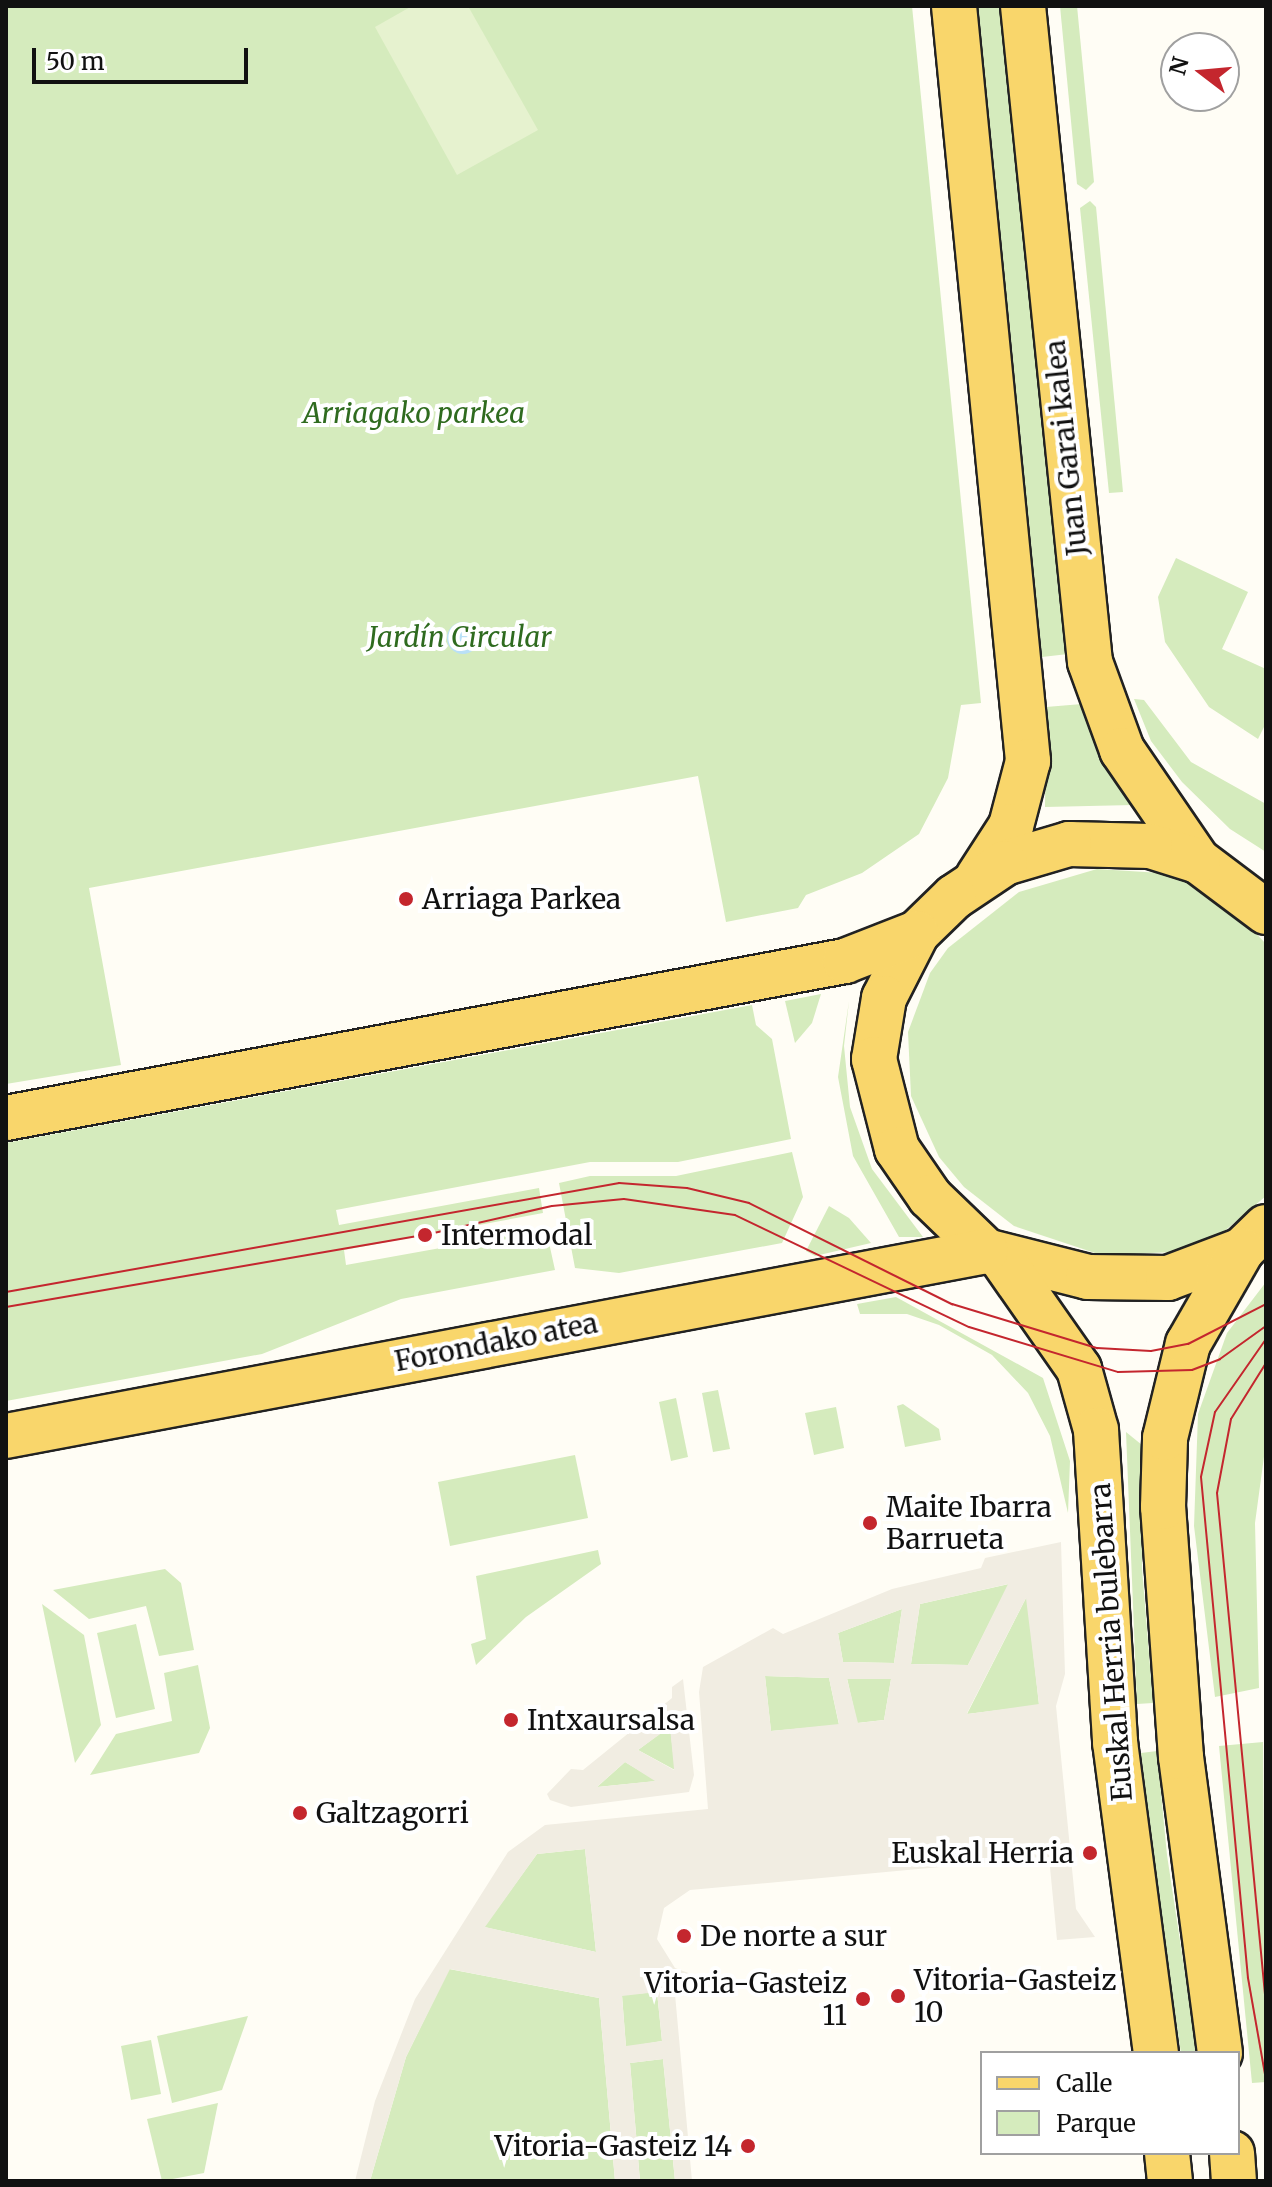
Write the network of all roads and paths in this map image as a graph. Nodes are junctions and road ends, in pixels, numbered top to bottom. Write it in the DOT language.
graph roads {
  1 [pos="954,6"];
  2 [pos="1023,6"];
  3 [pos="1198,861"];
  4 [pos="978,877"];
  5 [pos="1266,912"];
  6 [pos="917,933"];
  7 [pos="6,1118"];
  8 [pos="1254,1239"];
  9 [pos="993,1253"];
  10 [pos="6,1436"];
  11 [pos="1156,2051"];
  12 [pos="1220,2051"];
  13 [pos="1167,2155"];
  14 [pos="1232,2155"];
  15 [pos="1170,2181"];
  16 [pos="1234,2181"];
  1 -- 4 [label="main road"];
  2 -- 3 [label="main road, Juan Garai kalea"];
  3 -- 4 [label="main road"];
  3 -- 5 [label="main road"];
  4 -- 6 [label="main road"];
  6 -- 7 [label="main road"];
  6 -- 9 [label="main road, Euskal Herria bulebarra"];
  8 -- 9 [label="main road"];
  8 -- 12 [label="main road"];
  9 -- 10 [label="main road, Forondako atea"];
  9 -- 11 [label="main road, Euskal Herria bulebarra"];
  13 -- 15 [label="main road"];
  14 -- 16 [label="main road"];
}
